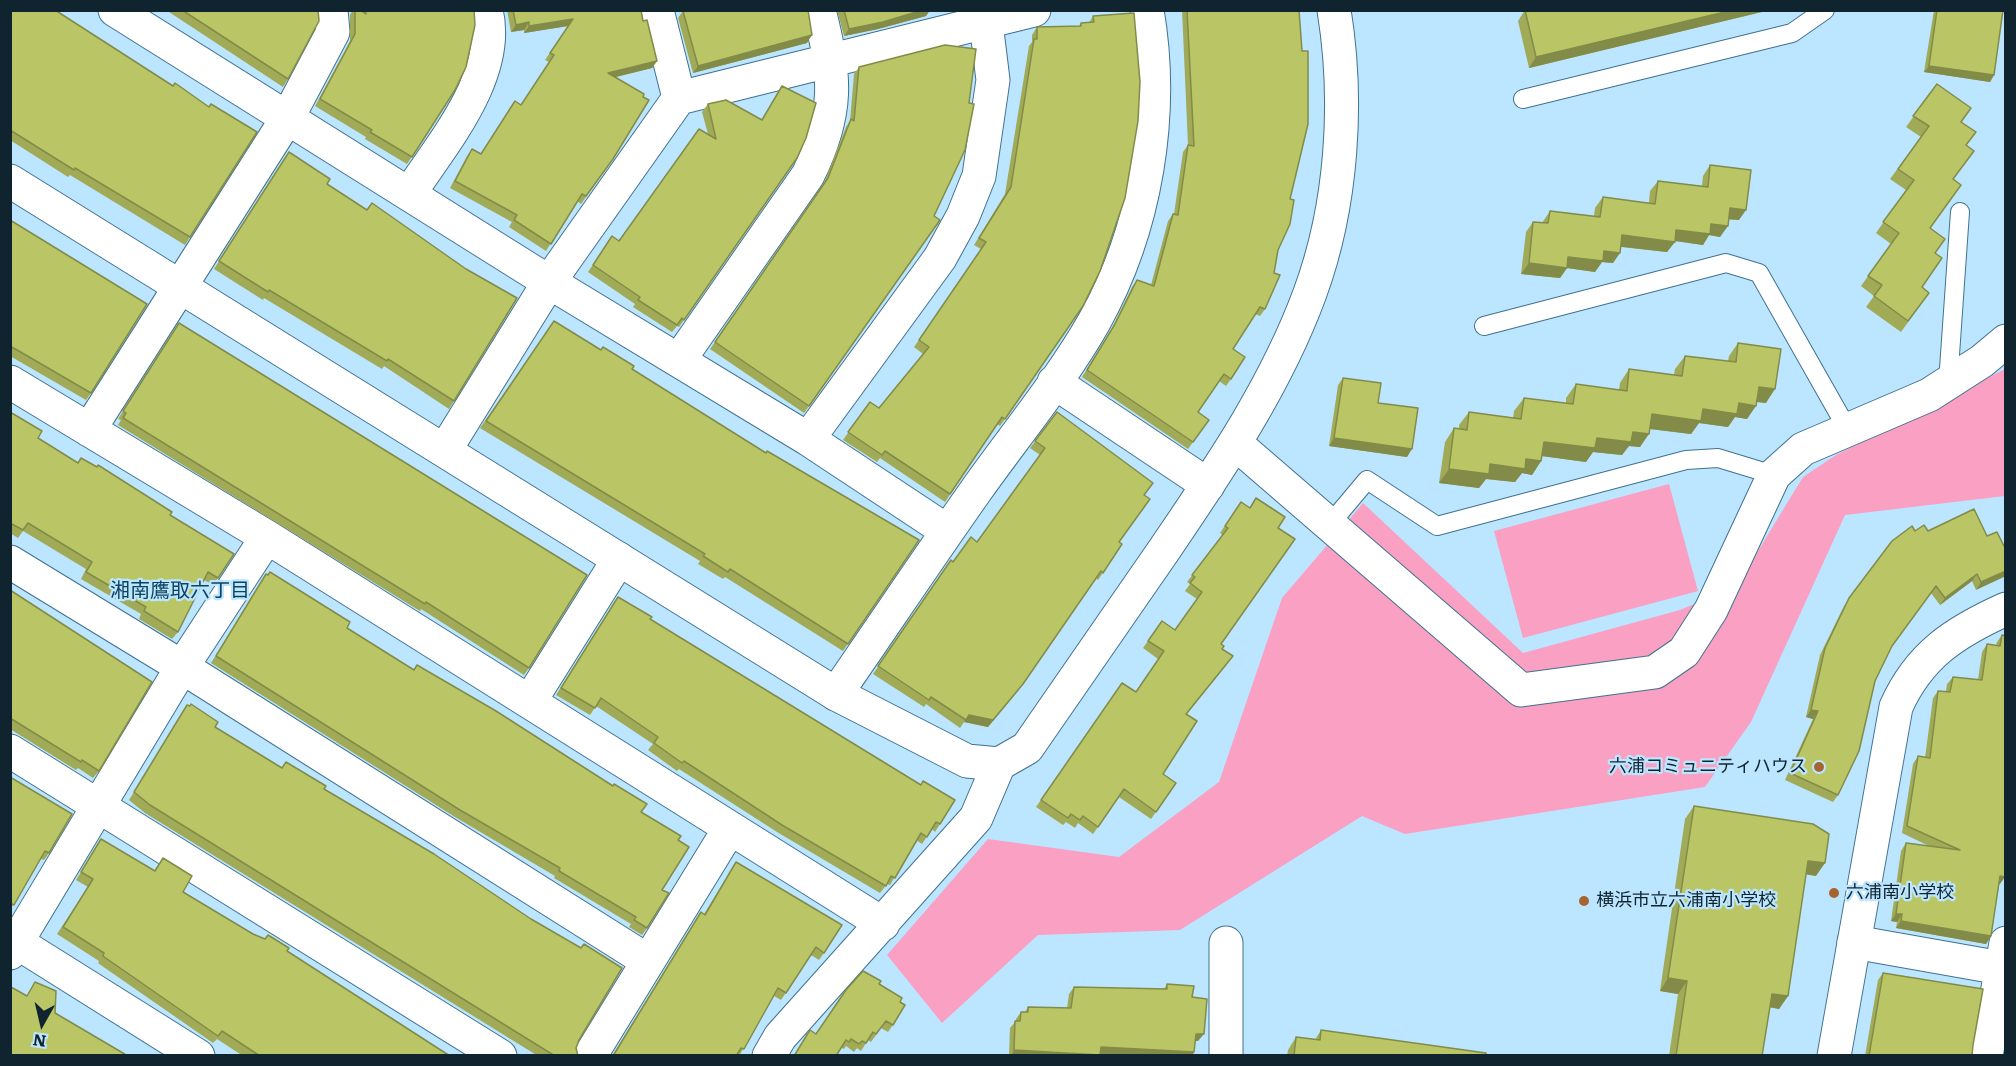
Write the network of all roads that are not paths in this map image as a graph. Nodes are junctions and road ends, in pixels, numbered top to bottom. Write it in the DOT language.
graph roads {
  1 [pos="115,10"];
  2 [pos="331,10"];
  3 [pos="486,10"];
  4 [pos="657,10"];
  5 [pos="819,10"];
  6 [pos="1034,10"];
  7 [pos="1147,10"];
  8 [pos="1334,10"];
  9 [pos="1825,10"];
  10 [pos="986,23"];
  11 [pos="831,59"];
  12 [pos="679,98"];
  13 [pos="1523,99"];
  14 [pos="288,117"];
  15 [pos="10,181"];
  16 [pos="410,193"];
  17 [pos="1960,212"];
  18 [pos="549,282"];
  19 [pos="181,284"];
  20 [pos="1484,326"];
  21 [pos="2006,341"];
  22 [pos="679,360"];
  23 [pos="10,382"];
  24 [pos="1054,382"];
  25 [pos="1948,383"];
  26 [pos="89,430"];
  27 [pos="1848,430"];
  28 [pos="808,439"];
  29 [pos="1235,444"];
  30 [pos="446,450"];
  31 [pos="1774,475"];
  32 [pos="1208,485"];
  33 [pos="1330,524"];
  34 [pos="947,531"];
  35 [pos="267,537"];
  36 [pos="619,559"];
  37 [pos="10,562"];
  38 [pos="2006,609"];
  39 [pos="182,667"];
  40 [pos="836,694"];
  41 [pos="530,701"];
  42 [pos="10,751"];
  43 [pos="999,764"];
  44 [pos="99,805"];
  45 [pos="730,828"];
  46 [pos="883,924"];
  47 [pos="1854,942"];
  48 [pos="1226,943"];
  49 [pos="13,945"];
  50 [pos="2003,956"];
  51 [pos="648,962"];
  52 [pos="198,1056"];
  53 [pos="500,1056"];
  54 [pos="590,1056"];
  55 [pos="769,1056"];
  56 [pos="1226,1056"];
  57 [pos="1834,1056"];
  58 [pos="1986,1056"];
  1 -- 14 [label="street"];
  2 -- 14 [label="street"];
  3 -- 16 [label="street"];
  4 -- 12 [label="street"];
  5 -- 11 [label="street"];
  6 -- 10 [label="street"];
  7 -- 24 [label="street"];
  8 -- 29 [label="street"];
  9 -- 13 [label="lane"];
  10 -- 11 [label="street"];
  10 -- 28 [label="street"];
  11 -- 12 [label="street"];
  11 -- 22 [label="street"];
  12 -- 18 [label="street"];
  14 -- 16 [label="street"];
  14 -- 19 [label="street"];
  15 -- 19 [label="street"];
  16 -- 18 [label="street"];
  17 -- 25 [label="lane"];
  18 -- 22 [label="street"];
  18 -- 30 [label="street"];
  19 -- 26 [label="street"];
  19 -- 30 [label="street"];
  20 -- 27 [label="lane"];
  21 -- 25 [label="street"];
  22 -- 28 [label="street"];
  23 -- 26 [label="street"];
  24 -- 32 [label="street"];
  24 -- 34 [label="street"];
  25 -- 27 [label="street"];
  26 -- 35 [label="street"];
  27 -- 31 [label="street"];
  28 -- 34 [label="street"];
  29 -- 32 [label="street"];
  29 -- 33 [label="street"];
  30 -- 36 [label="street"];
  31 -- 33 [label="lane"];
  31 -- 33 [label="street"];
  32 -- 43 [label="street"];
  34 -- 40 [label="street"];
  35 -- 39 [label="street"];
  35 -- 41 [label="street"];
  36 -- 40 [label="street"];
  36 -- 41 [label="street"];
  37 -- 39 [label="street"];
  38 -- 47 [label="street"];
  39 -- 44 [label="street"];
  39 -- 51 [label="street"];
  40 -- 43 [label="street"];
  41 -- 45 [label="street"];
  42 -- 44 [label="street"];
  43 -- 46 [label="street"];
  44 -- 49 [label="street"];
  44 -- 53 [label="street"];
  45 -- 46 [label="street"];
  45 -- 51 [label="street"];
  46 -- 55 [label="street"];
  47 -- 50 [label="street"];
  47 -- 57 [label="street"];
  48 -- 56 [label="street"];
  49 -- 52 [label="street"];
  50 -- 58 [label="street"];
  51 -- 54 [label="street"];
}
